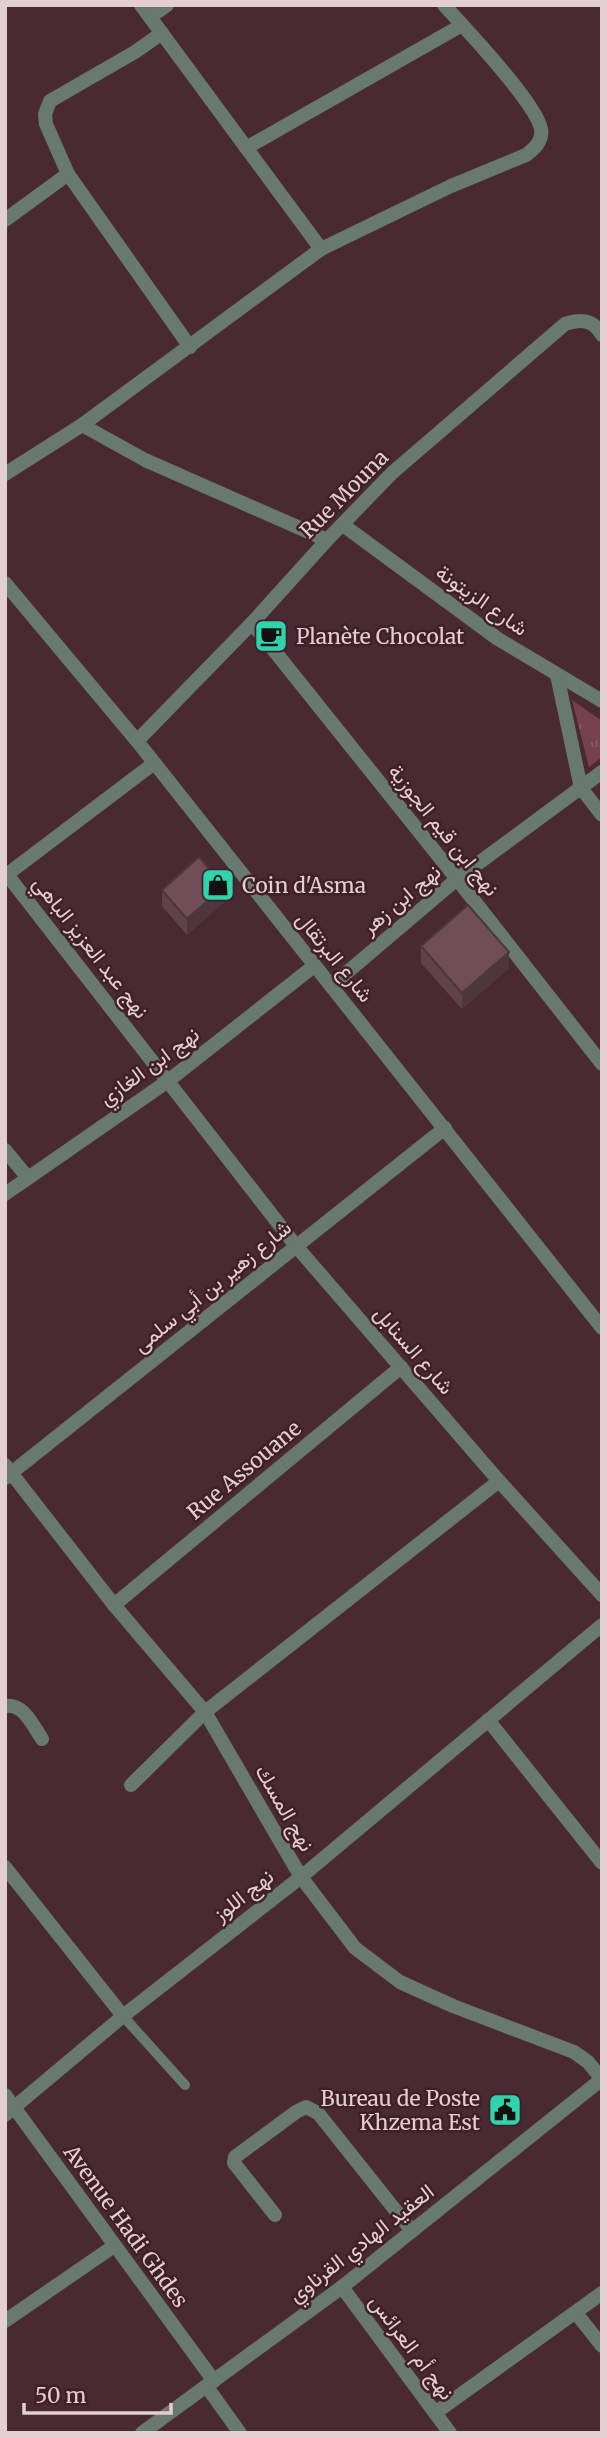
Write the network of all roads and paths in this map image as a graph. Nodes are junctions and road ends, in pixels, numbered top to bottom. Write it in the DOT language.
graph roads {
  1 [pos="141,5"];
  2 [pos="167,5"];
  3 [pos="444,5"];
  4 [pos="150,18"];
  5 [pos="462,25"];
  6 [pos="162,33"];
  7 [pos="246,148"];
  8 [pos="68,174"];
  9 [pos="5,220"];
  10 [pos="321,249"];
  11 [pos="602,335"];
  12 [pos="190,347"];
  13 [pos="82,425"];
  14 [pos="5,474"];
  15 [pos="343,525"];
  16 [pos="327,540"];
  17 [pos="5,583"];
  18 [pos="252,623"];
  19 [pos="557,675"];
  20 [pos="602,701"];
  21 [pos="136,741"];
  22 [pos="153,764"];
  23 [pos="602,772"];
  24 [pos="581,788"];
  25 [pos="602,815"];
  26 [pos="6,874"];
  27 [pos="457,879"];
  28 [pos="314,965"];
  29 [pos="331,986"];
  30 [pos="602,1064"];
  31 [pos="169,1081"];
  32 [pos="445,1128"];
  33 [pos="5,1150"];
  34 [pos="28,1178"];
  35 [pos="5,1194"];
  36 [pos="296,1246"];
  37 [pos="602,1328"];
  38 [pos="401,1367"];
  39 [pos="8,1472"];
  40 [pos="499,1481"];
  41 [pos="602,1595"];
  42 [pos="114,1605"];
  43 [pos="602,1625"];
  44 [pos="5,1706"];
  45 [pos="205,1712"];
  46 [pos="488,1720"];
  47 [pos="42,1739"];
  48 [pos="131,1785"];
  49 [pos="602,1863"];
  50 [pos="5,1867"];
  51 [pos="301,1877"];
  52 [pos="123,2016"];
  53 [pos="602,2079"];
  54 [pos="185,2085"];
  55 [pos="5,2095"];
  56 [pos="10,2111"];
  57 [pos="275,2215"];
  58 [pos="412,2231"];
  59 [pos="114,2246"];
  60 [pos="342,2287"];
  61 [pos="602,2293"];
  62 [pos="576,2313"];
  63 [pos="5,2321"];
  64 [pos="602,2346"];
  65 [pos="211,2384"];
  66 [pos="435,2413"];
  67 [pos="142,2433"];
  68 [pos="240,2433"];
  69 [pos="450,2433"];
  1 -- 4 [label="street"];
  2 -- 4 [label="street"];
  3 -- 5 [label="street"];
  4 -- 6 [label="street"];
  5 -- 7 [label="street"];
  5 -- 10 [label="street"];
  6 -- 7 [label="street"];
  6 -- 8 [label="street"];
  7 -- 10 [label="street"];
  8 -- 9 [label="street"];
  8 -- 12 [label="street"];
  10 -- 12 [label="street"];
  11 -- 15 [label="street, Rue Mouna"];
  12 -- 13 [label="street"];
  13 -- 14 [label="street"];
  13 -- 16 [label="street"];
  15 -- 16 [label="street, Rue Mouna"];
  15 -- 19 [label="street, شارع الزيتونة"];
  16 -- 18 [label="street, Rue Mouna"];
  17 -- 21 [label="street, شارع البرتقال"];
  18 -- 21 [label="street, Rue Mouna"];
  18 -- 27 [label="street, نهج ابن قيم الجوزية"];
  19 -- 20 [label="street, شارع الزيتونة"];
  19 -- 24 [label="street"];
  21 -- 22 [label="street, شارع البرتقال"];
  22 -- 26 [label="street"];
  22 -- 28 [label="street, شارع البرتقال"];
  23 -- 24 [label="street, نهج ابن زهر"];
  24 -- 25 [label="street"];
  24 -- 27 [label="street, نهج ابن زهر"];
  26 -- 31 [label="street, نهج عبد العزيز الباهي"];
  27 -- 29 [label="street, نهج ابن زهر"];
  27 -- 30 [label="street, نهج ابن قيم الجوزية"];
  28 -- 29 [label="street, شارع البرتقال"];
  28 -- 31 [label="street, نهج ابن الغازي"];
  29 -- 32 [label="street, شارع البرتقال"];
  31 -- 34 [label="street, نهج ابن الغازي"];
  31 -- 36 [label="street, نهج عبد العزيز الباهي"];
  32 -- 36 [label="street, شارع زهير بن أبي سلمى"];
  32 -- 37 [label="street, شارع البرتقال"];
  33 -- 34 [label="street"];
  34 -- 35 [label="street, نهج ابن الغازي"];
  36 -- 38 [label="street, شارع السنابل"];
  36 -- 39 [label="street, شارع زهير بن أبي سلمى"];
  38 -- 40 [label="street, شارع السنابل"];
  38 -- 42 [label="street, Rue Assouane"];
  39 -- 42 [label="street, نهج المسك"];
  40 -- 41 [label="street, شارع السنابل"];
  40 -- 45 [label="street"];
  42 -- 45 [label="street, نهج المسك"];
  43 -- 46 [label="street, نهج اللوز"];
  44 -- 47 [label="street"];
  45 -- 48 [label="street"];
  45 -- 51 [label="street, نهج المسك"];
  46 -- 49 [label="street"];
  46 -- 51 [label="street, نهج اللوز"];
  50 -- 52 [label="street"];
  51 -- 52 [label="street, نهج اللوز"];
  51 -- 53 [label="street, نهج المسك"];
  52 -- 54 [label="lane"];
  52 -- 56 [label="street, نهج اللوز"];
  53 -- 58 [label="street, العقيد الهادي القرناوي"];
  55 -- 56 [label="street, Avenue Hadi Ghdes"];
  56 -- 59 [label="street, Avenue Hadi Ghdes"];
  57 -- 58 [label="street"];
  58 -- 60 [label="street, العقيد الهادي القرناوي"];
  59 -- 63 [label="street"];
  59 -- 65 [label="street, Avenue Hadi Ghdes"];
  60 -- 65 [label="street, العقيد الهادي القرناوي"];
  60 -- 66 [label="street, نهج أم العرائس"];
  61 -- 62 [label="street"];
  62 -- 64 [label="street"];
  62 -- 66 [label="street"];
  65 -- 67 [label="street, العقيد الهادي القرناوي"];
  65 -- 68 [label="street, Avenue Hadi Ghdes"];
  66 -- 69 [label="street, نهج أم العرائس"];
}
